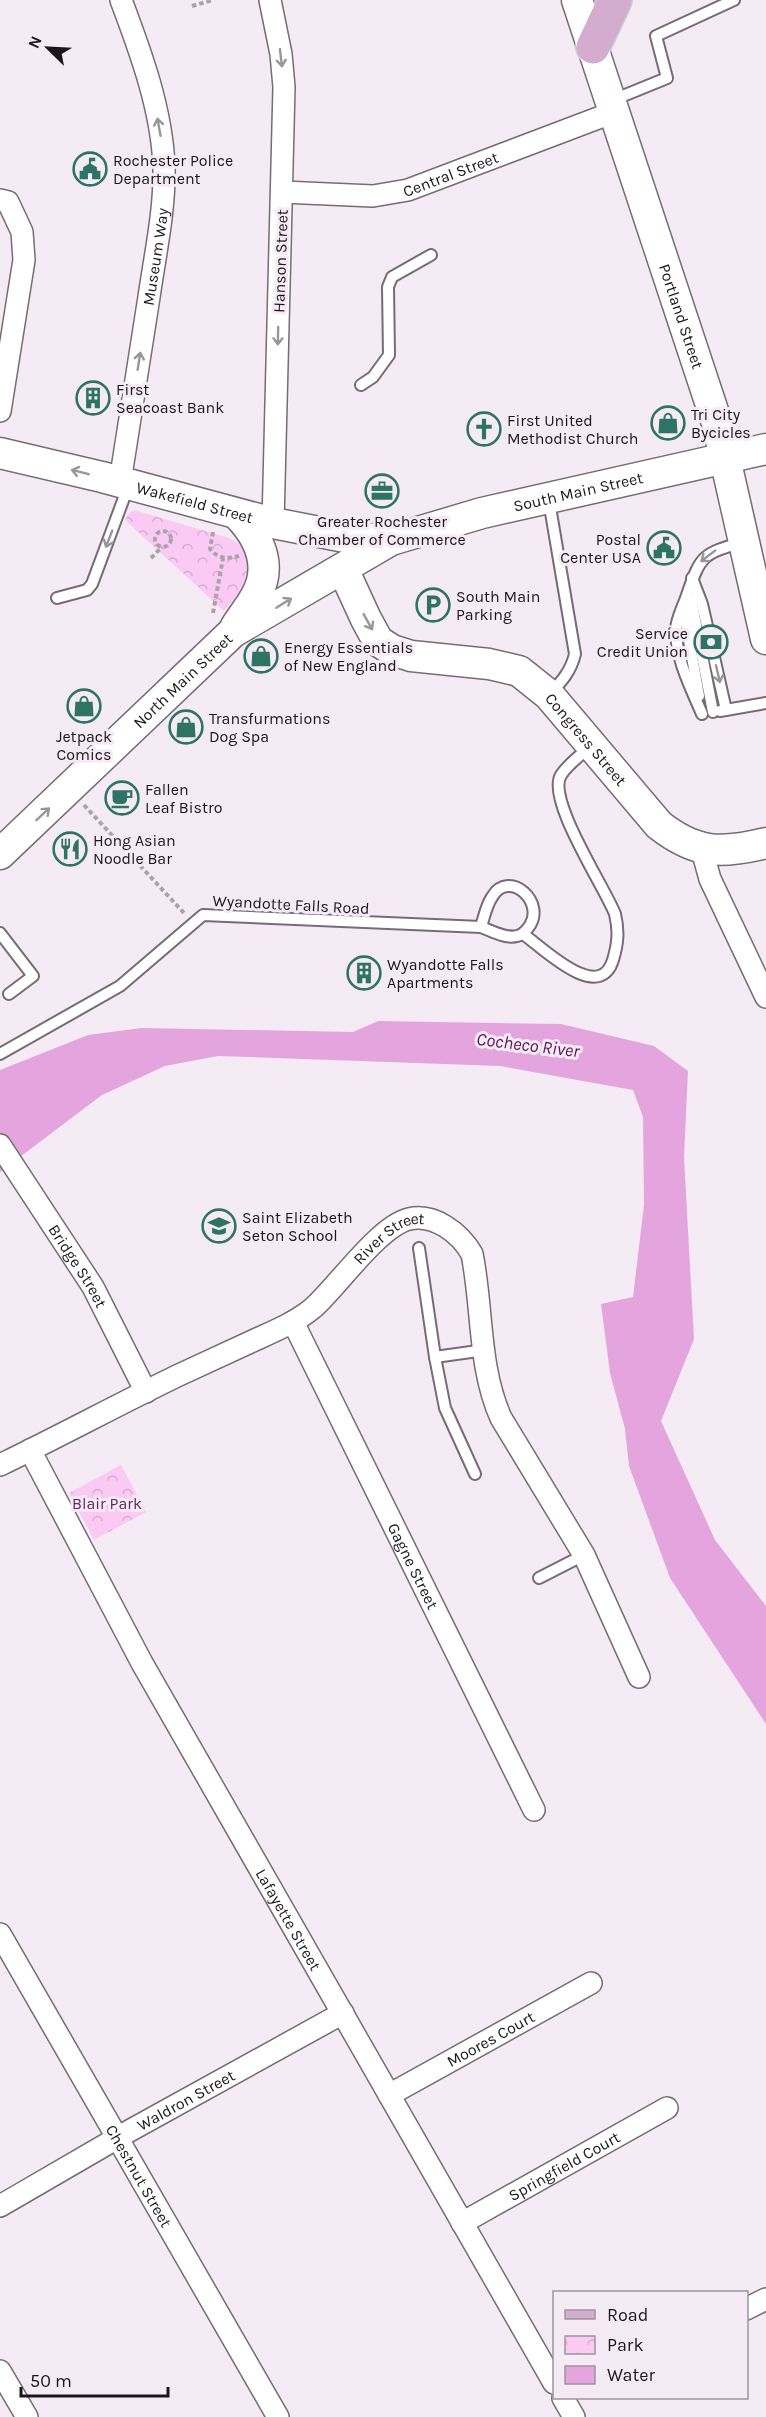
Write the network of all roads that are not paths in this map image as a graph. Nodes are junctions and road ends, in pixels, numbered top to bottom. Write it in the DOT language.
graph roads {
  1 [pos="121,0"];
  2 [pos="270,0"];
  3 [pos="577,0"];
  4 [pos="615,0"];
  5 [pos="734,0"];
  6 [pos="593,47"];
  7 [pos="612,107"];
  8 [pos="282,192"];
  9 [pos="0,200"];
  10 [pos="431,255"];
  11 [pos="361,385"];
  12 [pos="0,411"];
  13 [pos="766,449"];
  14 [pos="0,453"];
  15 [pos="727,458"];
  16 [pos="124,483"];
  17 [pos="548,498"];
  18 [pos="238,515"];
  19 [pos="273,523"];
  20 [pos="391,540"];
  21 [pos="745,541"];
  22 [pos="344,569"];
  23 [pos="692,577"];
  24 [pos="689,590"];
  25 [pos="57,598"];
  26 [pos="223,623"];
  27 [pos="766,639"];
  28 [pos="549,695"];
  29 [pos="766,703"];
  30 [pos="726,710"];
  31 [pos="713,712"];
  32 [pos="592,746"];
  33 [pos="766,843"];
  34 [pos="702,850"];
  35 [pos="0,854"];
  36 [pos="482,927"];
  37 [pos="0,933"];
  38 [pos="523,934"];
  39 [pos="9,994"];
  40 [pos="766,997"];
  41 [pos="0,1054"];
  42 [pos="0,1145"];
  43 [pos="419,1248"];
  44 [pos="293,1322"];
  45 [pos="485,1350"];
  46 [pos="435,1357"];
  47 [pos="146,1392"];
  48 [pos="30,1450"];
  49 [pos="0,1465"];
  50 [pos="475,1474"];
  51 [pos="584,1555"];
  52 [pos="539,1578"];
  53 [pos="639,1677"];
  54 [pos="534,1810"];
  55 [pos="0,1934"];
  56 [pos="591,1983"];
  57 [pos="343,2013"];
  58 [pos="389,2095"];
  59 [pos="667,2108"];
  60 [pos="118,2138"];
  61 [pos="0,2206"];
  62 [pos="462,2223"];
  63 [pos="766,2299"];
  64 [pos="748,2308"];
  65 [pos="0,2370"];
  66 [pos="553,2380"];
  67 [pos="27,2417"];
  68 [pos="278,2417"];
  16 -- 1 [label="street, Museum Way, one-way"];
  2 -- 8 [label="street, Hanson Street, one-way"];
  3 -- 6 [label="main road, Portland Street"];
  4 -- 6 [label="main road"];
  5 -- 7 [label="lane"];
  6 -- 7 [label="main road, Portland Street"];
  7 -- 8 [label="street, Central Street"];
  7 -- 15 [label="main road, Portland Street"];
  8 -- 19 [label="street, Hanson Street, one-way"];
  9 -- 12 [label="street"];
  10 -- 11 [label="lane"];
  13 -- 15 [label="main road, South Main Street"];
  16 -- 14 [label="main road, Wakefield Street, one-way"];
  15 -- 17 [label="main road, South Main Street"];
  15 -- 21 [label="main road, Portland Street"];
  16 -- 18 [label="main road, Wakefield Street"];
  16 -- 25 [label="lane, one-way"];
  17 -- 20 [label="main road, South Main Street"];
  17 -- 28 [label="lane"];
  18 -- 19 [label="main road, Wakefield Street"];
  18 -- 26 [label="main road"];
  19 -- 20 [label="main road, Wakefield Street"];
  20 -- 22 [label="main road, North Main Street"];
  21 -- 23 [label="lane, one-way"];
  21 -- 27 [label="main road, Portland Street"];
  26 -- 22 [label="main road, North Main Street, one-way"];
  22 -- 28 [label="main road, Congress Street, one-way"];
  23 -- 24 [label="lane"];
  23 -- 30 [label="lane, one-way"];
  24 -- 31 [label="lane"];
  24 -- 31 [label="lane"];
  35 -- 26 [label="main road, North Main Street, one-way"];
  28 -- 32 [label="main road, Congress Street"];
  29 -- 30 [label="lane"];
  30 -- 31 [label="lane"];
  32 -- 34 [label="main road, Congress Street"];
  32 -- 38 [label="lane"];
  33 -- 34 [label="main road"];
  34 -- 40 [label="street"];
  36 -- 38 [label="lane, Wyandotte Falls Road"];
  36 -- 38 [label="lane"];
  36 -- 41 [label="lane, Wyandotte Falls Road"];
  37 -- 39 [label="lane"];
  42 -- 47 [label="street, Bridge Street"];
  43 -- 46 [label="lane"];
  44 -- 45 [label="street, River Street"];
  44 -- 47 [label="street, River Street"];
  44 -- 54 [label="street, Gagne Street"];
  45 -- 46 [label="lane"];
  45 -- 51 [label="street, River Street"];
  46 -- 50 [label="lane"];
  47 -- 48 [label="street, River Street"];
  48 -- 49 [label="street, River Street"];
  48 -- 57 [label="street, Lafayette Street"];
  51 -- 52 [label="lane"];
  51 -- 53 [label="street, River Street"];
  55 -- 60 [label="street, Chestnut Street"];
  56 -- 58 [label="street, Moores Court"];
  57 -- 58 [label="street, Lafayette Street"];
  57 -- 60 [label="street, Waldron Street"];
  58 -- 62 [label="street, Lafayette Street"];
  59 -- 62 [label="street, Springfield Court"];
  60 -- 61 [label="street, Waldron Street"];
  60 -- 68 [label="street, Chestnut Street"];
  62 -- 66 [label="street, Lafayette Street"];
  63 -- 64 [label="street"];
  65 -- 67 [label="street"];
}
